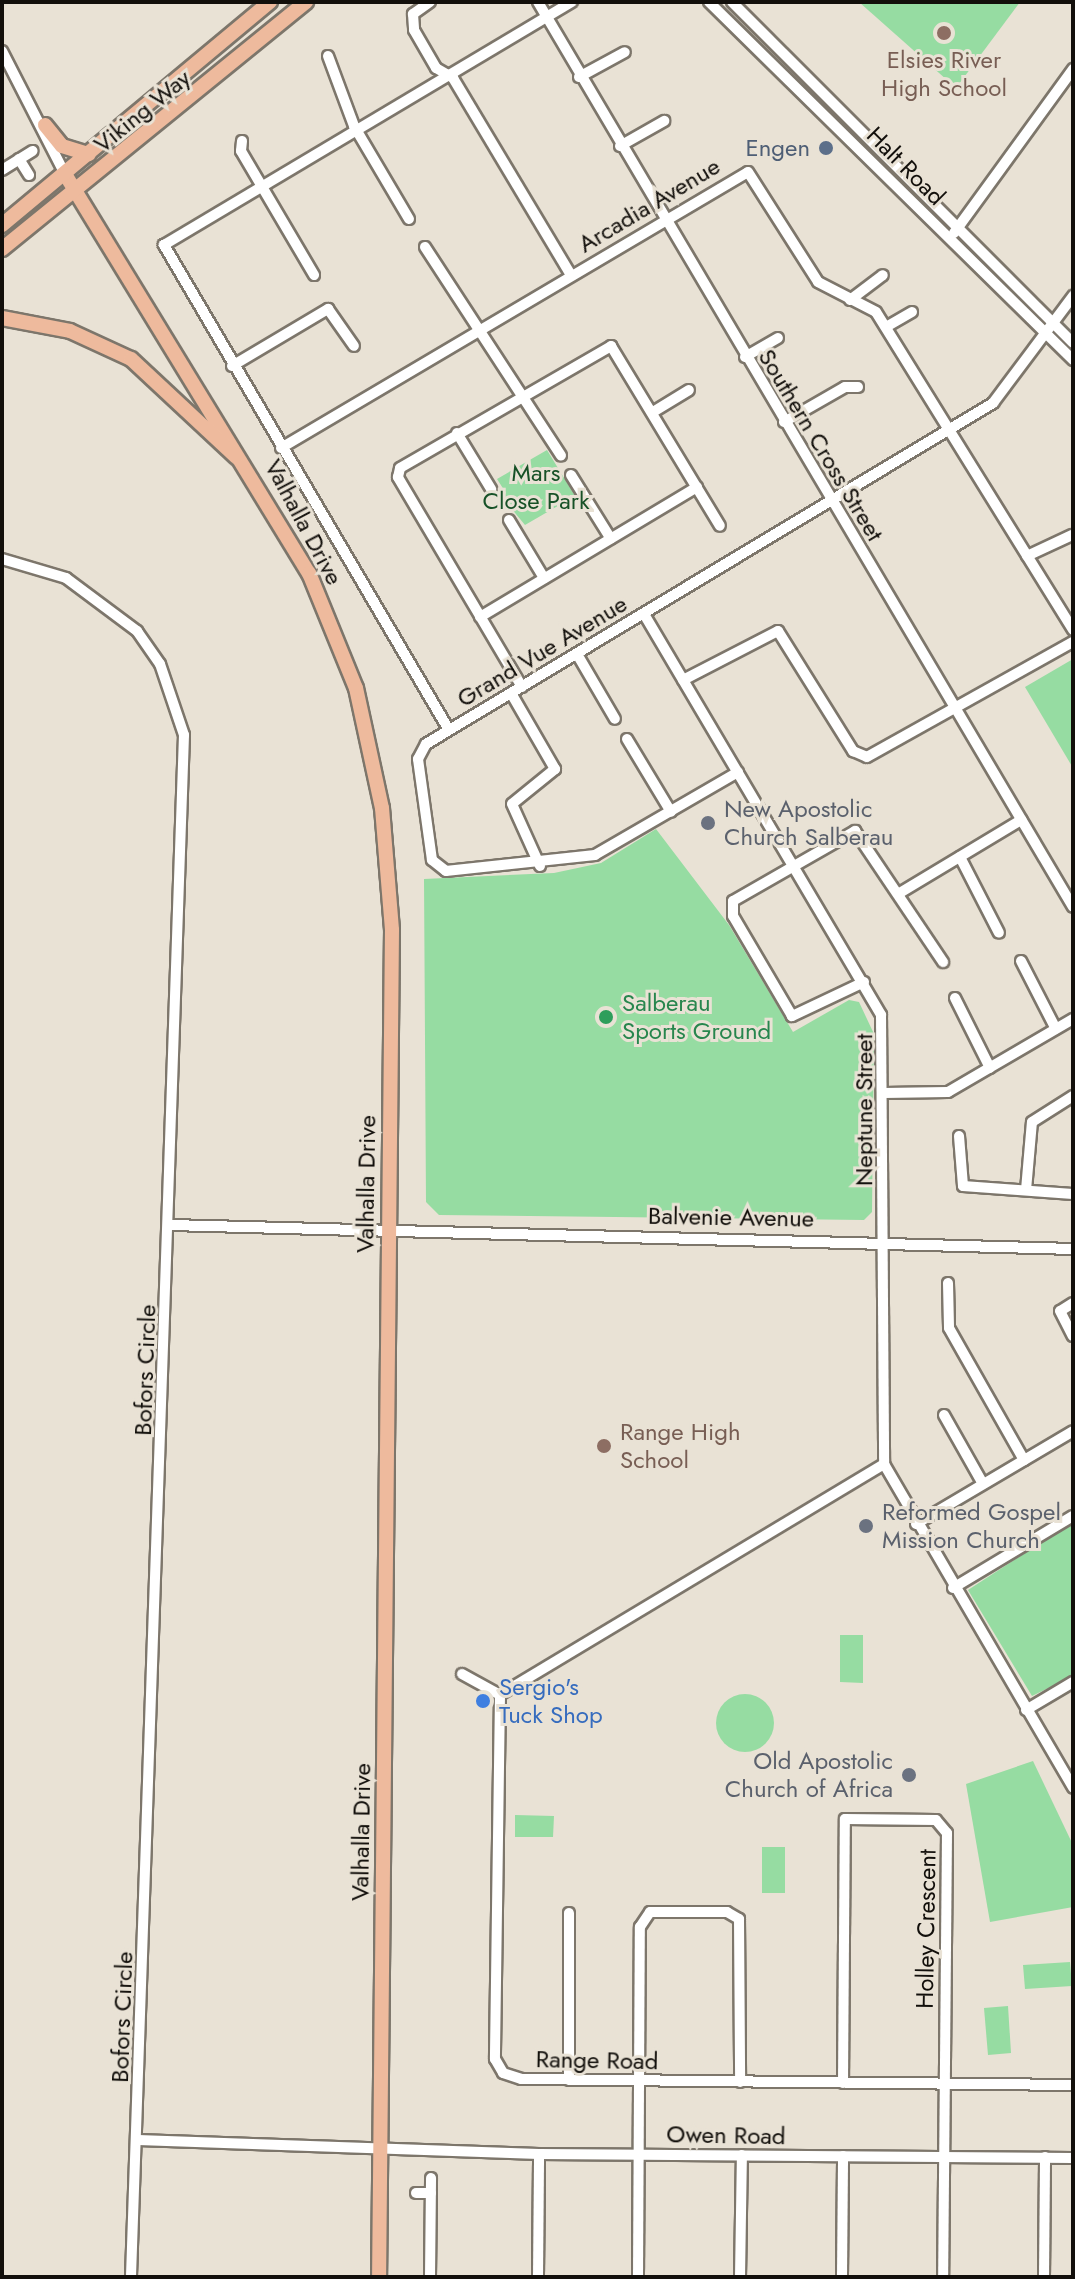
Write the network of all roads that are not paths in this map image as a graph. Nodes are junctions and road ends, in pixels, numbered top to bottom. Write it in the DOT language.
graph roads {
  1 [pos="270,2"];
  2 [pos="306,2"];
  3 [pos="430,2"];
  4 [pos="538,2"];
  5 [pos="572,2"];
  6 [pos="709,2"];
  7 [pos="732,2"];
  8 [pos="545,19"];
  9 [pos="2,51"];
  10 [pos="625,52"];
  11 [pos="328,56"];
  12 [pos="1073,69"];
  13 [pos="444,73"];
  14 [pos="579,77"];
  15 [pos="664,121"];
  16 [pos="45,125"];
  17 [pos="354,126"];
  18 [pos="242,141"];
  19 [pos="620,146"];
  20 [pos="32,151"];
  21 [pos="89,154"];
  22 [pos="19,159"];
  23 [pos="2,170"];
  24 [pos="65,174"];
  25 [pos="29,175"];
  26 [pos="259,183"];
  27 [pos="78,192"];
  28 [pos="409,219"];
  29 [pos="663,220"];
  30 [pos="2,225"];
  31 [pos="954,233"];
  32 [pos="425,247"];
  33 [pos="2,249"];
  34 [pos="314,275"];
  35 [pos="571,275"];
  36 [pos="883,275"];
  37 [pos="1073,296"];
  38 [pos="850,300"];
  39 [pos="912,312"];
  40 [pos="2,318"];
  41 [pos="1052,323"];
  42 [pos="483,327"];
  43 [pos="886,327"];
  44 [pos="1046,334"];
  45 [pos="778,338"];
  46 [pos="1073,343"];
  47 [pos="354,346"];
  48 [pos="745,357"];
  49 [pos="1073,360"];
  50 [pos="232,366"];
  51 [pos="858,387"];
  52 [pos="689,390"];
  53 [pos="523,393"];
  54 [pos="653,412"];
  55 [pos="784,422"];
  56 [pos="949,431"];
  57 [pos="457,433"];
  58 [pos="281,448"];
  59 [pos="561,456"];
  60 [pos="571,475"];
  61 [pos="697,487"];
  62 [pos="491,489"];
  63 [pos="267,495"];
  64 [pos="832,502"];
  65 [pos="509,520"];
  66 [pos="720,526"];
  67 [pos="1072,535"];
  68 [pos="611,539"];
  69 [pos="1027,556"];
  70 [pos="2,559"];
  71 [pos="544,578"];
  72 [pos="644,614"];
  73 [pos="480,617"];
  74 [pos="1073,630"];
  75 [pos="1073,642"];
  76 [pos="577,654"];
  77 [pos="683,680"];
  78 [pos="522,687"];
  79 [pos="511,693"];
  80 [pos="955,709"];
  81 [pos="615,719"];
  82 [pos="449,730"];
  83 [pos="627,739"];
  84 [pos="738,772"];
  85 [pos="671,812"];
  86 [pos="1021,820"];
  87 [pos="960,857"];
  88 [pos="794,865"];
  89 [pos="540,866"];
  90 [pos="898,894"];
  91 [pos="1073,907"];
  92 [pos="999,933"];
  93 [pos="1021,961"];
  94 [pos="943,962"];
  95 [pos="864,982"];
  96 [pos="955,998"];
  97 [pos="1073,1019"];
  98 [pos="1056,1029"];
  99 [pos="990,1068"];
  100 [pos="884,1093"];
  101 [pos="1073,1096"];
  102 [pos="959,1136"];
  103 [pos="1026,1190"];
  104 [pos="1073,1194"];
  105 [pos="170,1225"];
  106 [pos="388,1231"];
  107 [pos="883,1239"];
  108 [pos="1073,1249"];
  109 [pos="948,1283"];
  110 [pos="1070,1303"];
  111 [pos="1073,1336"];
  112 [pos="944,1415"];
  113 [pos="1073,1431"];
  114 [pos="1024,1460"];
  115 [pos="884,1464"];
  116 [pos="983,1484"];
  117 [pos="1073,1516"];
  118 [pos="916,1524"];
  119 [pos="953,1588"];
  120 [pos="462,1674"];
  121 [pos="1073,1682"];
  122 [pos="500,1695"];
  123 [pos="1026,1710"];
  124 [pos="1073,1788"];
  125 [pos="569,1913"];
  126 [pos="569,2080"];
  127 [pos="640,2081"];
  128 [pos="740,2082"];
  129 [pos="843,2083"];
  130 [pos="944,2084"];
  131 [pos="1073,2085"];
  132 [pos="138,2140"];
  133 [pos="379,2151"];
  134 [pos="539,2154"];
  135 [pos="639,2154"];
  136 [pos="742,2155"];
  137 [pos="843,2156"];
  138 [pos="945,2157"];
  139 [pos="1045,2157"];
  140 [pos="1073,2158"];
  141 [pos="431,2178"];
  142 [pos="416,2193"];
  143 [pos="431,2193"];
  144 [pos="131,2277"];
  145 [pos="379,2277"];
  146 [pos="430,2277"];
  147 [pos="538,2277"];
  148 [pos="638,2277"];
  149 [pos="740,2277"];
  150 [pos="842,2277"];
  151 [pos="943,2277"];
  152 [pos="1044,2277"];
  1 -- 21 [label="main road, Viking Way"];
  2 -- 27 [label="main road, Viking Way"];
  3 -- 13 [label="street"];
  4 -- 8 [label="street, Southern Cross Street"];
  5 -- 8 [label="street"];
  6 -- 31 [label="street, Halt Road"];
  7 -- 31 [label="street, Halt Road"];
  8 -- 13 [label="street"];
  8 -- 14 [label="street, Southern Cross Street"];
  9 -- 16 [label="street"];
  10 -- 14 [label="street"];
  11 -- 17 [label="street"];
  12 -- 31 [label="street"];
  13 -- 17 [label="street"];
  13 -- 35 [label="street"];
  14 -- 19 [label="street, Southern Cross Street"];
  15 -- 19 [label="street"];
  16 -- 21 [label="main road"];
  16 -- 24 [label="street"];
  17 -- 26 [label="street"];
  17 -- 28 [label="street"];
  18 -- 26 [label="street"];
  19 -- 29 [label="street, Southern Cross Street"];
  20 -- 22 [label="street"];
  21 -- 24 [label="main road, Viking Way"];
  22 -- 23 [label="street"];
  22 -- 25 [label="street"];
  24 -- 27 [label="main road, Valhalla Drive"];
  24 -- 30 [label="main road, Viking Way"];
  26 -- 34 [label="street"];
  26 -- 50 [label="street"];
  27 -- 33 [label="main road, Viking Way"];
  27 -- 63 [label="main road, Valhalla Drive"];
  29 -- 35 [label="street, Arcadia Avenue"];
  29 -- 38 [label="street, Arcadia Avenue"];
  29 -- 48 [label="street, Southern Cross Street"];
  31 -- 41 [label="street, Halt Road"];
  31 -- 44 [label="street, Halt Road"];
  32 -- 42 [label="street"];
  35 -- 42 [label="street, Arcadia Avenue"];
  36 -- 38 [label="street"];
  37 -- 41 [label="street, Grand Vue Avenue"];
  38 -- 43 [label="street, Arcadia Avenue"];
  39 -- 43 [label="street"];
  40 -- 63 [label="main road"];
  41 -- 44 [label="street, Grand Vue Avenue"];
  41 -- 46 [label="street, Halt Road"];
  42 -- 53 [label="street"];
  42 -- 58 [label="street, Arcadia Avenue"];
  43 -- 56 [label="street, Arcadia Avenue"];
  44 -- 49 [label="street, Halt Road"];
  44 -- 56 [label="street, Grand Vue Avenue"];
  45 -- 48 [label="street"];
  47 -- 50 [label="street"];
  48 -- 55 [label="street, Southern Cross Street"];
  50 -- 58 [label="street"];
  51 -- 55 [label="street"];
  52 -- 54 [label="street"];
  53 -- 54 [label="street"];
  53 -- 57 [label="street"];
  53 -- 59 [label="street"];
  54 -- 61 [label="street"];
  55 -- 64 [label="street, Southern Cross Street"];
  56 -- 64 [label="street, Grand Vue Avenue"];
  56 -- 69 [label="street, Arcadia Avenue"];
  57 -- 62 [label="street"];
  57 -- 73 [label="street"];
  58 -- 82 [label="street"];
  60 -- 68 [label="street"];
  61 -- 66 [label="street"];
  61 -- 68 [label="street"];
  63 -- 106 [label="main road, Valhalla Drive"];
  64 -- 72 [label="street, Grand Vue Avenue"];
  64 -- 80 [label="street, Southern Cross Street"];
  65 -- 71 [label="street"];
  67 -- 69 [label="street"];
  68 -- 71 [label="street"];
  69 -- 74 [label="street, Arcadia Avenue"];
  70 -- 105 [label="street, Bofors Circle"];
  71 -- 73 [label="street"];
  72 -- 76 [label="street, Grand Vue Avenue"];
  72 -- 77 [label="street, Neptune Street"];
  73 -- 78 [label="street"];
  75 -- 80 [label="street"];
  76 -- 78 [label="street, Grand Vue Avenue"];
  76 -- 81 [label="street"];
  77 -- 80 [label="street"];
  77 -- 84 [label="street, Neptune Street"];
  78 -- 79 [label="street, Grand Vue Avenue"];
  79 -- 82 [label="street, Grand Vue Avenue"];
  79 -- 89 [label="street"];
  80 -- 86 [label="street, Southern Cross Street"];
  82 -- 89 [label="street, Grand Vue Avenue"];
  83 -- 85 [label="street"];
  84 -- 85 [label="street, Grand Vue Avenue"];
  84 -- 88 [label="street, Neptune Street"];
  85 -- 89 [label="street, Grand Vue Avenue"];
  86 -- 87 [label="street"];
  86 -- 91 [label="street, Southern Cross Street"];
  87 -- 90 [label="street"];
  87 -- 92 [label="street"];
  88 -- 90 [label="street"];
  88 -- 95 [label="street, Neptune Street"];
  88 -- 95 [label="street"];
  90 -- 94 [label="street"];
  93 -- 98 [label="street"];
  95 -- 100 [label="street, Neptune Street"];
  96 -- 99 [label="street"];
  97 -- 98 [label="street"];
  98 -- 99 [label="street"];
  99 -- 100 [label="street"];
  100 -- 107 [label="street, Neptune Street"];
  101 -- 103 [label="street"];
  102 -- 103 [label="street"];
  103 -- 104 [label="street"];
  105 -- 106 [label="street, Balvenie Avenue"];
  105 -- 132 [label="street, Bofors Circle"];
  106 -- 107 [label="street, Balvenie Avenue"];
  106 -- 133 [label="main road, Valhalla Drive"];
  107 -- 108 [label="street, Balvenie Avenue"];
  107 -- 115 [label="street, Neptune Street"];
  109 -- 114 [label="street"];
  110 -- 111 [label="street"];
  112 -- 116 [label="street"];
  113 -- 114 [label="street"];
  114 -- 116 [label="street"];
  115 -- 118 [label="street"];
  115 -- 122 [label="street"];
  116 -- 118 [label="street"];
  117 -- 119 [label="street"];
  118 -- 119 [label="street"];
  119 -- 123 [label="street"];
  120 -- 122 [label="street"];
  121 -- 123 [label="street"];
  122 -- 126 [label="street, Range Road"];
  123 -- 124 [label="street"];
  125 -- 126 [label="street"];
  126 -- 127 [label="street, Range Road"];
  127 -- 128 [label="street, Range Road"];
  127 -- 128 [label="street"];
  127 -- 135 [label="street"];
  128 -- 129 [label="street, Range Road"];
  129 -- 130 [label="street, Range Road"];
  129 -- 130 [label="street, Holley Crescent"];
  130 -- 131 [label="street, Range Road"];
  130 -- 138 [label="street, Holley Crescent"];
  132 -- 133 [label="street, Owen Road"];
  132 -- 144 [label="street, Bofors Circle"];
  133 -- 134 [label="street, Owen Road"];
  133 -- 145 [label="main road, Valhalla Drive"];
  134 -- 135 [label="street, Owen Road"];
  134 -- 147 [label="street"];
  135 -- 136 [label="street, Owen Road"];
  135 -- 148 [label="street"];
  136 -- 137 [label="street, Owen Road"];
  136 -- 149 [label="street"];
  137 -- 138 [label="street, Owen Road"];
  137 -- 150 [label="street"];
  138 -- 139 [label="street, Owen Road"];
  138 -- 151 [label="street, Holley Crescent"];
  139 -- 140 [label="street, Owen Road"];
  139 -- 152 [label="street"];
  141 -- 143 [label="street"];
  142 -- 143 [label="street"];
  143 -- 146 [label="street"];
}
